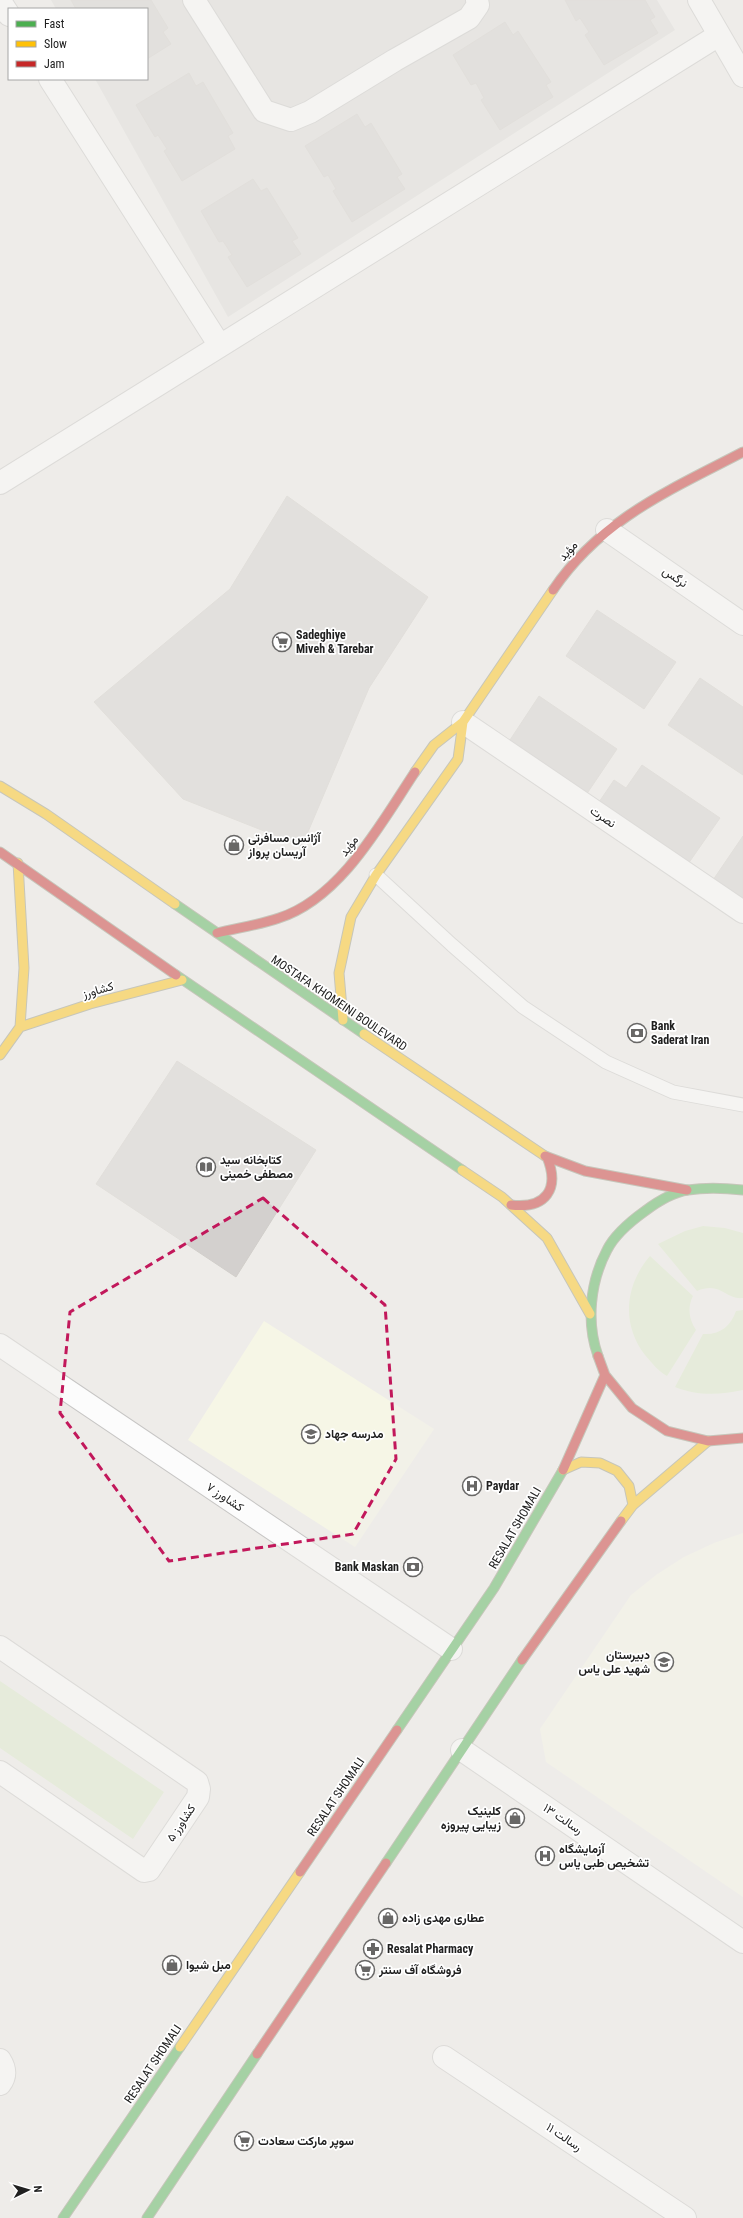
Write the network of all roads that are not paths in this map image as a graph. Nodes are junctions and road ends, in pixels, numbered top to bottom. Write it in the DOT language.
graph roads {
  1 [pos="194,0"];
  2 [pos="477,0"];
  3 [pos="699,0"];
  4 [pos="0,1"];
  5 [pos="8,14"];
  6 [pos="719,35"];
  7 [pos="743,76"];
  8 [pos="51,80"];
  9 [pos="220,346"];
  10 [pos="743,452"];
  11 [pos="0,483"];
  12 [pos="607,530"];
  13 [pos="743,624"];
  14 [pos="463,722"];
  15 [pos="0,786"];
  16 [pos="0,852"];
  17 [pos="18,863"];
  18 [pos="376,875"];
  19 [pos="743,912"];
  20 [pos="217,933"];
  21 [pos="182,980"];
  22 [pos="343,1020"];
  23 [pos="20,1027"];
  24 [pos="0,1055"];
  25 [pos="743,1105"];
  26 [pos="547,1157"];
  27 [pos="687,1190"];
  28 [pos="743,1190"];
  29 [pos="511,1205"];
  30 [pos="590,1314"];
  31 [pos="0,1345"];
  32 [pos="605,1375"];
  33 [pos="743,1438"];
  34 [pos="708,1441"];
  35 [pos="563,1470"];
  36 [pos="633,1505"];
  37 [pos="0,1647"];
  38 [pos="451,1649"];
  39 [pos="462,1750"];
  40 [pos="0,1772"];
  41 [pos="743,1942"];
  42 [pos="444,2057"];
  43 [pos="62,2218"];
  44 [pos="147,2218"];
  45 [pos="685,2218"];
  1 -- 2 [label="street"];
  3 -- 6 [label="street"];
  4 -- 5 [label="street"];
  6 -- 7 [label="street"];
  6 -- 9 [label="street"];
  8 -- 9 [label="street"];
  9 -- 11 [label="street"];
  10 -- 12 [label="street, مؤید"];
  12 -- 13 [label="street, نرگس"];
  12 -- 14 [label="street, مؤید"];
  14 -- 18 [label="street, مؤید"];
  14 -- 19 [label="street, نصرت"];
  14 -- 20 [label="street, مؤید"];
  15 -- 20 [label="street, MOSTAFA KHOMEINI BOULEVARD"];
  16 -- 17 [label="street"];
  17 -- 21 [label="street"];
  17 -- 23 [label="street"];
  18 -- 22 [label="street, مؤید"];
  18 -- 25 [label="lane"];
  20 -- 22 [label="street, MOSTAFA KHOMEINI BOULEVARD"];
  21 -- 23 [label="street, کشاورز"];
  21 -- 29 [label="street"];
  22 -- 26 [label="street, MOSTAFA KHOMEINI BOULEVARD"];
  23 -- 24 [label="street"];
  26 -- 27 [label="street, MOSTAFA KHOMEINI BOULEVARD"];
  26 -- 29 [label="street"];
  27 -- 28 [label="street"];
  27 -- 30 [label="street"];
  29 -- 30 [label="street"];
  30 -- 32 [label="street"];
  31 -- 38 [label="street, کشاورز ۷"];
  32 -- 34 [label="street"];
  32 -- 35 [label="street, RESALAT SHOMALI"];
  33 -- 34 [label="street"];
  34 -- 36 [label="street"];
  35 -- 36 [label="street"];
  35 -- 38 [label="street, RESALAT SHOMALI"];
  36 -- 39 [label="street"];
  37 -- 40 [label="street, کشاورز ۵"];
  38 -- 43 [label="street, RESALAT SHOMALI"];
  39 -- 41 [label="street, رسالت ۱۳"];
  39 -- 44 [label="street"];
  42 -- 45 [label="street, رسالت ۱۱"];
}
